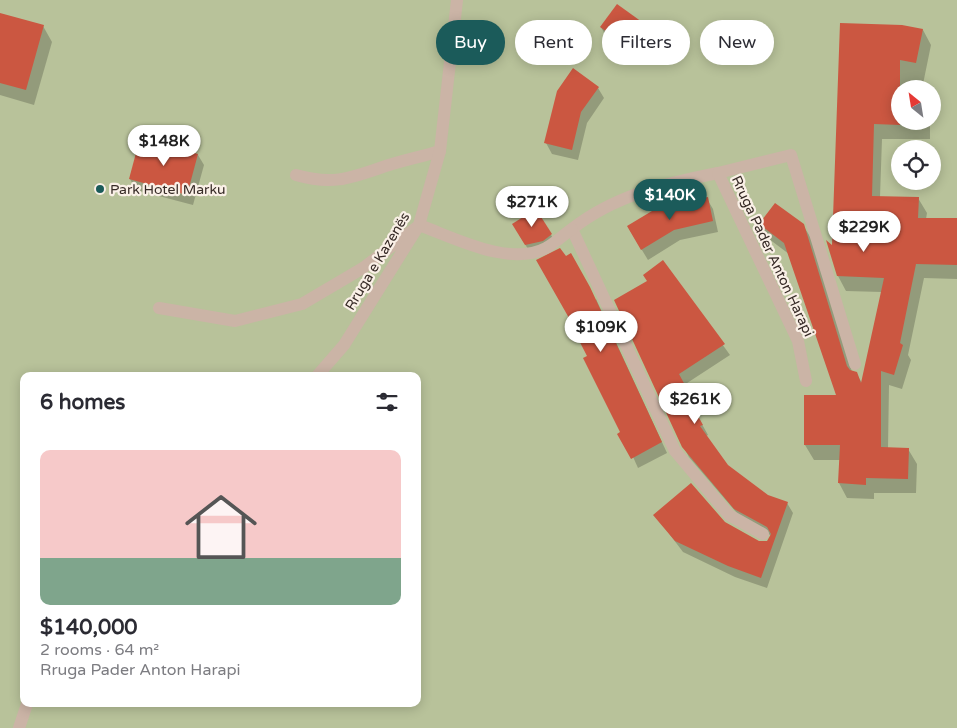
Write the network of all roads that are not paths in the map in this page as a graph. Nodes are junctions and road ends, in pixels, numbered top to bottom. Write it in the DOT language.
graph roads {
  1 [pos="456,0"];
  2 [pos="440,152"];
  3 [pos="718,173"];
  4 [pos="296,175"];
  5 [pos="419,225"];
  6 [pos="572,229"];
  7 [pos="159,308"];
  8 [pos="855,364"];
  9 [pos="320,372"];
  10 [pos="806,381"];
  11 [pos="763,534"];
  12 [pos="26,707"];
  13 [pos="19,728"];
  1 -- 2 [label="street, Rruga e Kazenës"];
  2 -- 4 [label="street"];
  2 -- 5 [label="street, Rruga e Kazenës"];
  3 -- 6 [label="street, Rruga Pader Anton Harapi"];
  3 -- 8 [label="street, Rruga Pader Anton Harapi"];
  3 -- 10 [label="street, Rruga Pader Anton Harapi"];
  5 -- 6 [label="street, Rruga Pader Anton Harapi"];
  5 -- 7 [label="street"];
  5 -- 9 [label="street, Rruga e Kazenës"];
  6 -- 11 [label="street"];
  12 -- 13 [label="street"];
}
